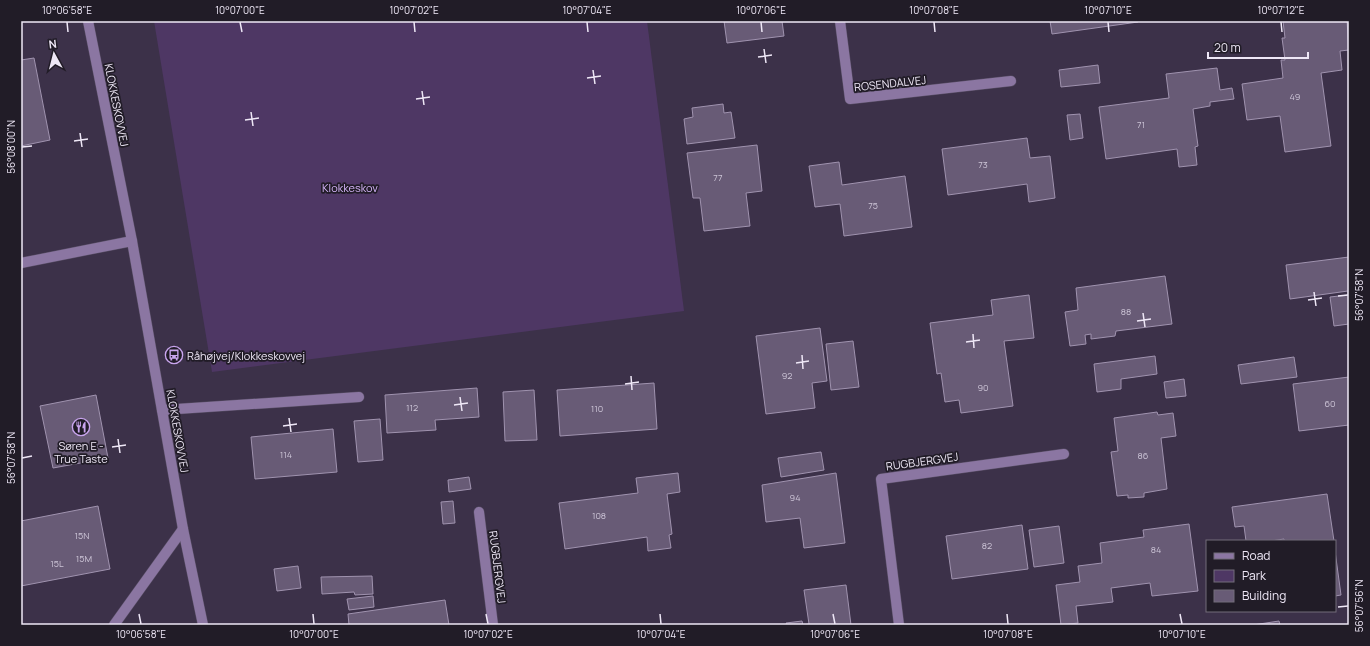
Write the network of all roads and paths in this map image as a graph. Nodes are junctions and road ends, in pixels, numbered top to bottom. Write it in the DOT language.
graph roads {
  1 [pos="88,21"];
  2 [pos="840,21"];
  3 [pos="1011,81"];
  4 [pos="132,241"];
  5 [pos="21,263"];
  6 [pos="359,397"];
  7 [pos="162,410"];
  8 [pos="1064,454"];
  9 [pos="479,512"];
  10 [pos="183,529"];
  11 [pos="114,625"];
  12 [pos="203,625"];
  13 [pos="494,625"];
  14 [pos="899,625"];
  1 -- 4 [label="street, KLOKKESKOVVEJ"];
  2 -- 3 [label="street, ROSENDALVEJ"];
  4 -- 5 [label="street"];
  4 -- 7 [label="street, KLOKKESKOVVEJ"];
  6 -- 7 [label="street"];
  7 -- 10 [label="street, KLOKKESKOVVEJ"];
  8 -- 14 [label="street, RUGBJERGVEJ"];
  9 -- 13 [label="street, RUGBJERGVEJ"];
  10 -- 11 [label="street"];
  10 -- 12 [label="street, KLOKKESKOVVEJ"];
}
